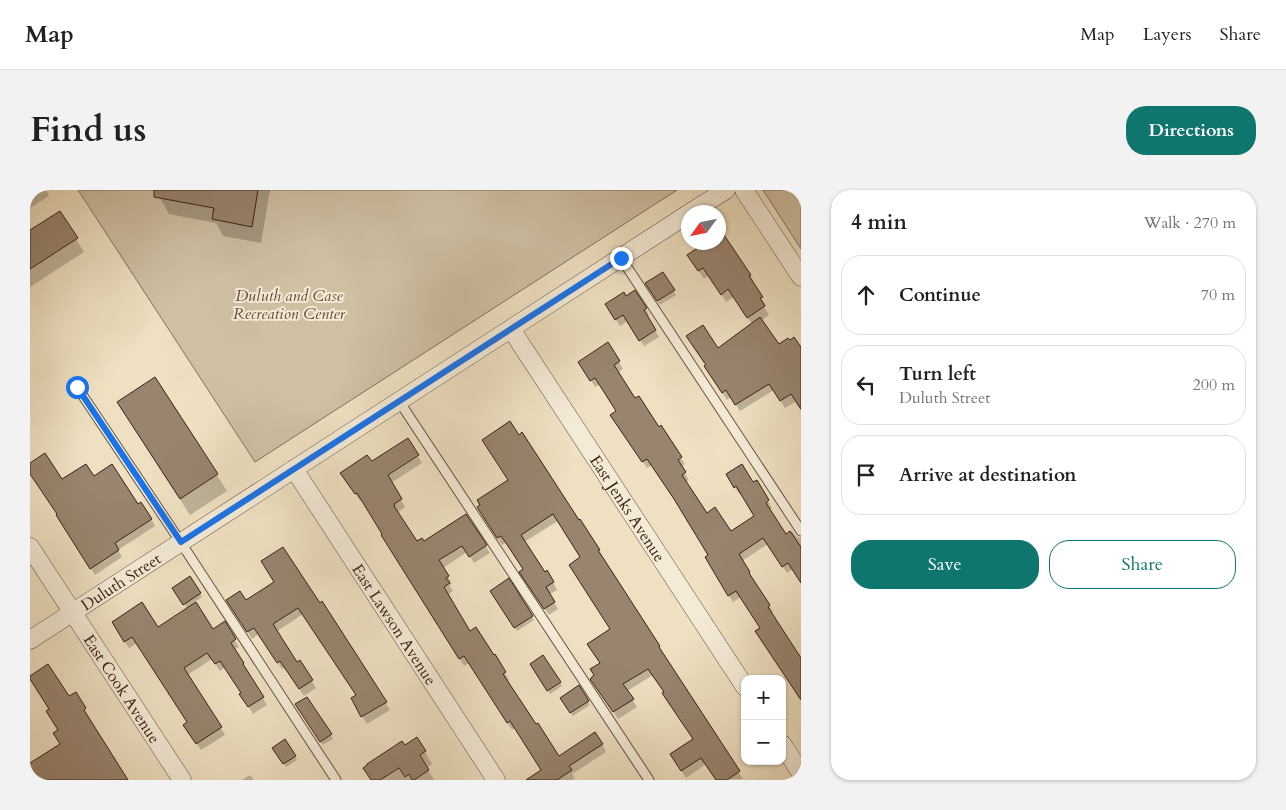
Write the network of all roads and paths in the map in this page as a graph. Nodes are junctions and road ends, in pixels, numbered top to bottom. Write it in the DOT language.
graph roads {
  1 [pos="726,190"];
  2 [pos="744,190"];
  3 [pos="703,205"];
  4 [pos="681,219"];
  5 [pos="621,258"];
  6 [pos="801,277"];
  7 [pos="511,329"];
  8 [pos="77,387"];
  9 [pos="400,401"];
  10 [pos="294,469"];
  11 [pos="801,531"];
  12 [pos="181,542"];
  13 [pos="30,548"];
  14 [pos="73,612"];
  15 [pos="30,640"];
  16 [pos="741,681"];
  17 [pos="786,750"];
  18 [pos="801,774"];
  19 [pos="182,780"];
  20 [pos="336,780"];
  21 [pos="496,780"];
  22 [pos="648,780"];
  23 [pos="794,780"];
  1 -- 3 [label="street, Duluth Street"];
  2 -- 6 [label="street"];
  4 -- 5 [label="street, Duluth Street"];
  5 -- 7 [label="street, Duluth Street"];
  5 -- 11 [label="lane"];
  7 -- 9 [label="street, Duluth Street"];
  7 -- 16 [label="street, East Jenks Avenue"];
  8 -- 12 [label="lane"];
  9 -- 10 [label="street, Duluth Street"];
  9 -- 22 [label="lane"];
  10 -- 12 [label="street, Duluth Street"];
  10 -- 21 [label="street, East Lawson Avenue"];
  12 -- 14 [label="street, Duluth Street"];
  12 -- 20 [label="lane"];
  13 -- 14 [label="street, East Cook Avenue"];
  14 -- 15 [label="street, Duluth Street"];
  14 -- 19 [label="street, East Cook Avenue"];
  17 -- 18 [label="street"];
  18 -- 23 [label="street"];
}
